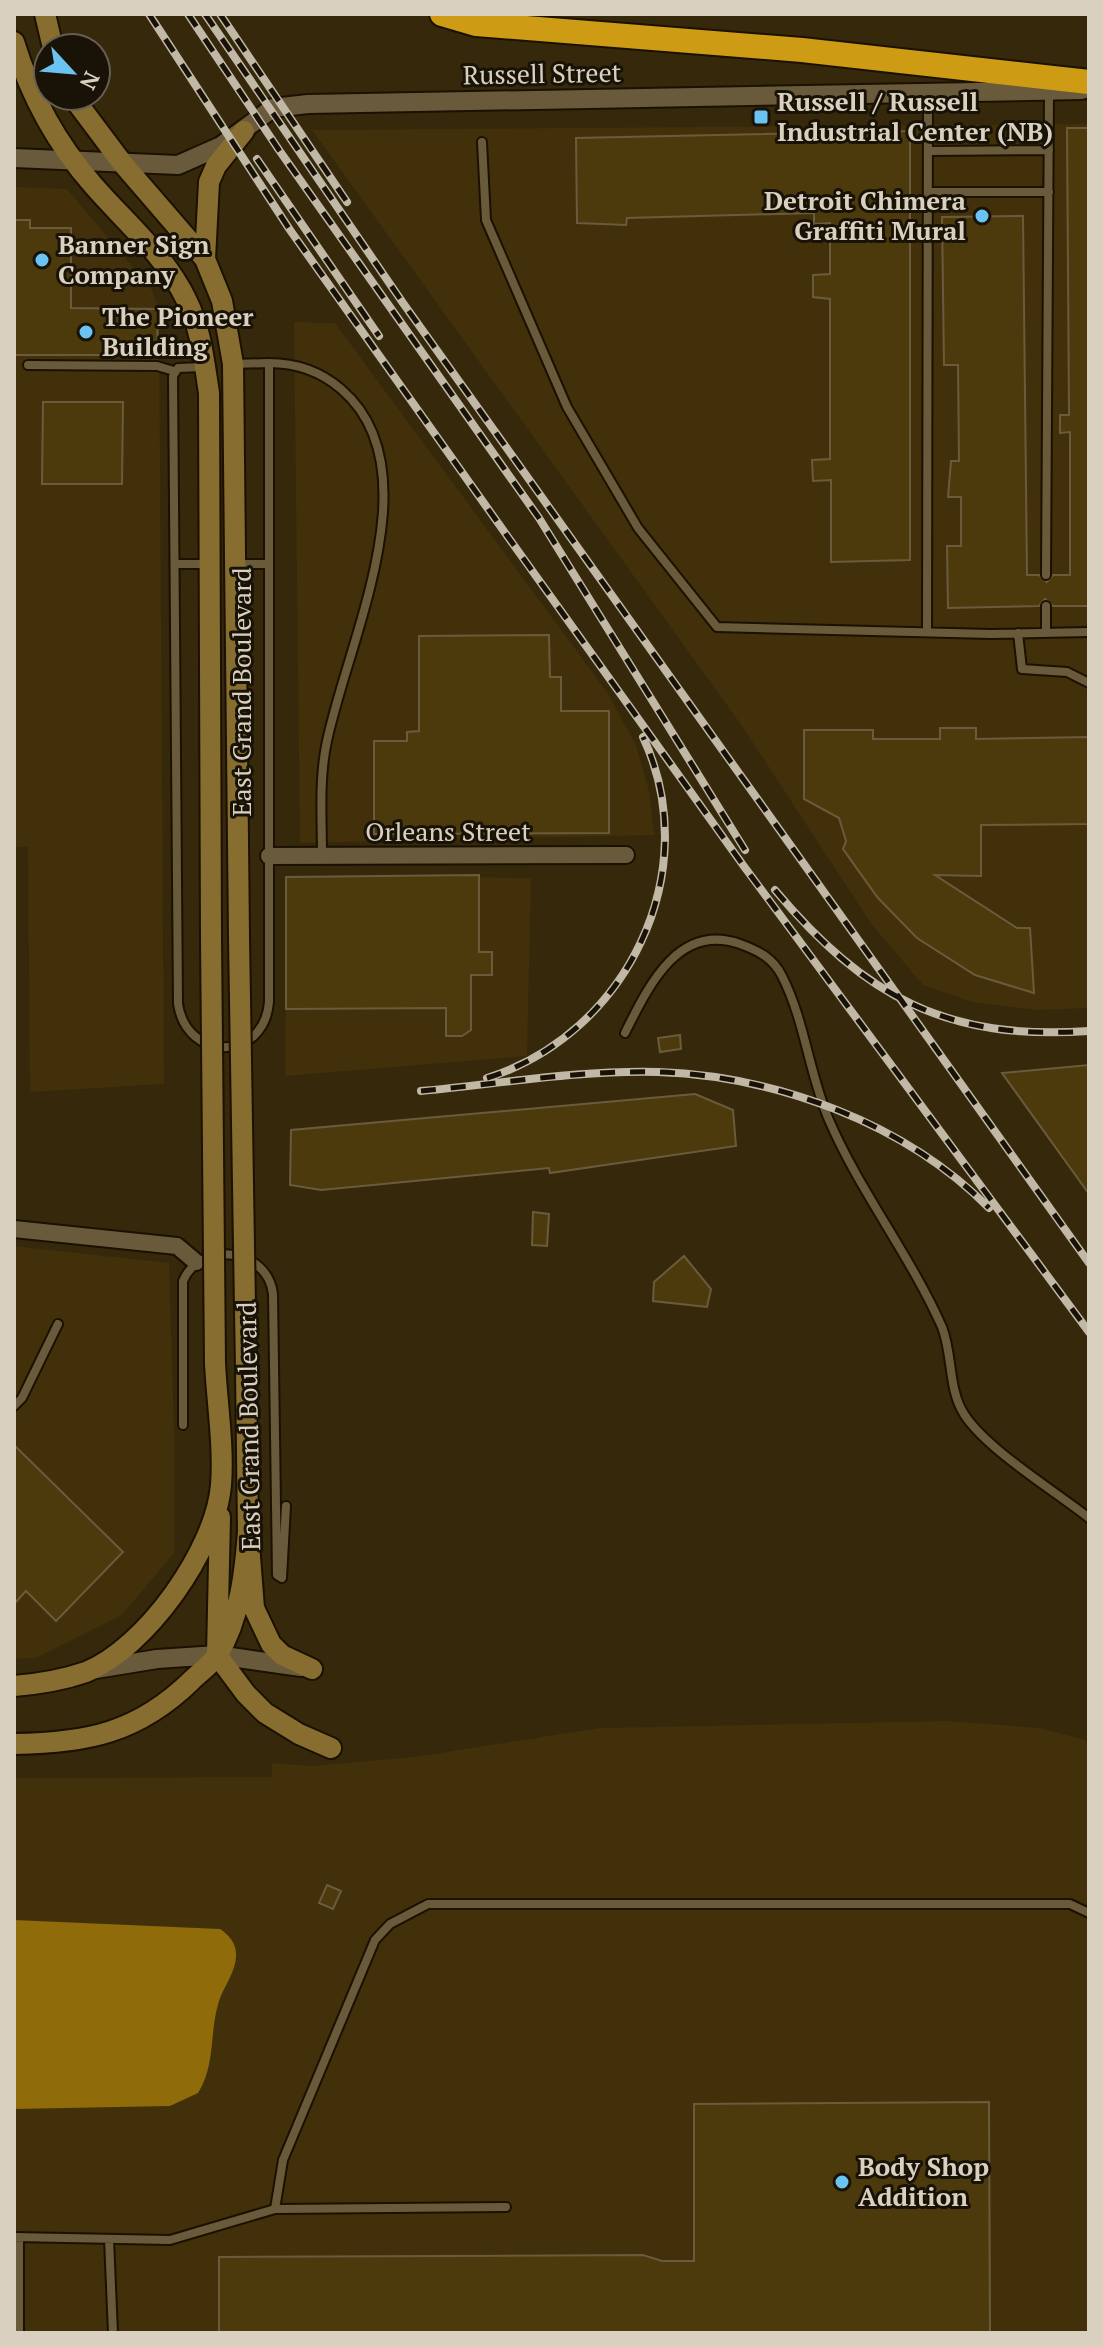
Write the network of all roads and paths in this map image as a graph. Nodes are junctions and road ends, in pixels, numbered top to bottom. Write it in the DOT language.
graph roads {
  1 [pos="442,14"];
  2 [pos="14,42"];
  3 [pos="1089,82"];
  4 [pos="1089,90"];
  5 [pos="1049,91"];
  6 [pos="928,93"];
  7 [pos="84,112"];
  8 [pos="244,131"];
  9 [pos="482,142"];
  10 [pos="1049,150"];
  11 [pos="929,151"];
  12 [pos="14,158"];
  13 [pos="75,161"];
  14 [pos="123,164"];
  15 [pos="928,192"];
  16 [pos="1049,192"];
  17 [pos="205,259"];
  18 [pos="269,363"];
  19 [pos="233,364"];
  20 [pos="28,365"];
  21 [pos="205,367"];
  22 [pos="174,371"];
  23 [pos="175,564"];
  24 [pos="207,564"];
  25 [pos="235,564"];
  26 [pos="267,564"];
  27 [pos="1046,575"];
  28 [pos="1046,606"];
  29 [pos="927,632"];
  30 [pos="1046,632"];
  31 [pos="1089,632"];
  32 [pos="1018,633"];
  33 [pos="1089,683"];
  34 [pos="626,855"];
  35 [pos="269,856"];
  36 [pos="322,856"];
  37 [pos="625,1033"];
  38 [pos="14,1229"];
  39 [pos="196,1262"];
  40 [pos="58,1324"];
  41 [pos="14,1406"];
  42 [pos="183,1425"];
  43 [pos="221,1486"];
  44 [pos="286,1506"];
  45 [pos="1089,1518"];
  46 [pos="248,1531"];
  47 [pos="217,1655"];
  48 [pos="312,1669"];
  49 [pos="88,1671"];
  50 [pos="14,1686"];
  51 [pos="23,1744"];
  52 [pos="331,1748"];
  53 [pos="1089,1913"];
  54 [pos="506,2207"];
  55 [pos="275,2209"];
  56 [pos="17,2237"];
  57 [pos="109,2239"];
  58 [pos="19,2333"];
  59 [pos="113,2333"];
  1 -- 3 [label="highway"];
  2 -- 13 [label="main road, East Grand Boulevard"];
  4 -- 5 [label="street, Russell Street"];
  5 -- 6 [label="street, Russell Street"];
  5 -- 10 [label="lane"];
  6 -- 8 [label="street, Russell Street"];
  6 -- 11 [label="lane"];
  7 -- 14 [label="main road, East Grand Boulevard"];
  8 -- 14 [label="street, Russell Street"];
  8 -- 17 [label="main road"];
  9 -- 29 [label="lane"];
  10 -- 11 [label="lane"];
  10 -- 16 [label="lane"];
  11 -- 15 [label="lane"];
  12 -- 13 [label="street, Russell Street"];
  13 -- 14 [label="street, Russell Street"];
  13 -- 21 [label="main road, East Grand Boulevard"];
  14 -- 17 [label="main road, East Grand Boulevard"];
  15 -- 16 [label="lane"];
  15 -- 29 [label="lane"];
  16 -- 27 [label="lane"];
  17 -- 19 [label="main road, East Grand Boulevard"];
  18 -- 19 [label="lane"];
  18 -- 26 [label="lane, East Grand Boulevard"];
  18 -- 36 [label="lane"];
  19 -- 21 [label="main road"];
  19 -- 25 [label="main road, East Grand Boulevard"];
  20 -- 22 [label="lane"];
  21 -- 22 [label="lane"];
  21 -- 24 [label="main road, East Grand Boulevard"];
  22 -- 23 [label="lane, East Grand Boulevard"];
  23 -- 24 [label="lane"];
  23 -- 35 [label="lane, East Grand Boulevard"];
  24 -- 25 [label="main road"];
  24 -- 43 [label="main road, East Grand Boulevard, bridge"];
  25 -- 26 [label="lane"];
  25 -- 46 [label="main road, East Grand Boulevard, bridge"];
  26 -- 35 [label="lane, East Grand Boulevard"];
  28 -- 30 [label="lane"];
  29 -- 32 [label="lane"];
  30 -- 31 [label="lane"];
  30 -- 32 [label="lane"];
  32 -- 33 [label="lane"];
  34 -- 36 [label="street, Orleans Street"];
  35 -- 36 [label="street, Orleans Street"];
  37 -- 45 [label="lane"];
  38 -- 39 [label="street"];
  39 -- 42 [label="lane"];
  39 -- 44 [label="lane, East Grand Boulevard"];
  40 -- 41 [label="lane"];
  43 -- 47 [label="main road"];
  43 -- 49 [label="main road, East Grand Boulevard"];
  46 -- 47 [label="main road"];
  46 -- 48 [label="main road"];
  47 -- 48 [label="street"];
  47 -- 49 [label="street"];
  47 -- 51 [label="main road"];
  47 -- 52 [label="main road"];
  49 -- 50 [label="main road"];
  53 -- 55 [label="lane"];
  54 -- 55 [label="lane"];
  55 -- 57 [label="lane"];
  56 -- 57 [label="lane"];
  56 -- 58 [label="lane"];
  57 -- 59 [label="lane"];
}
